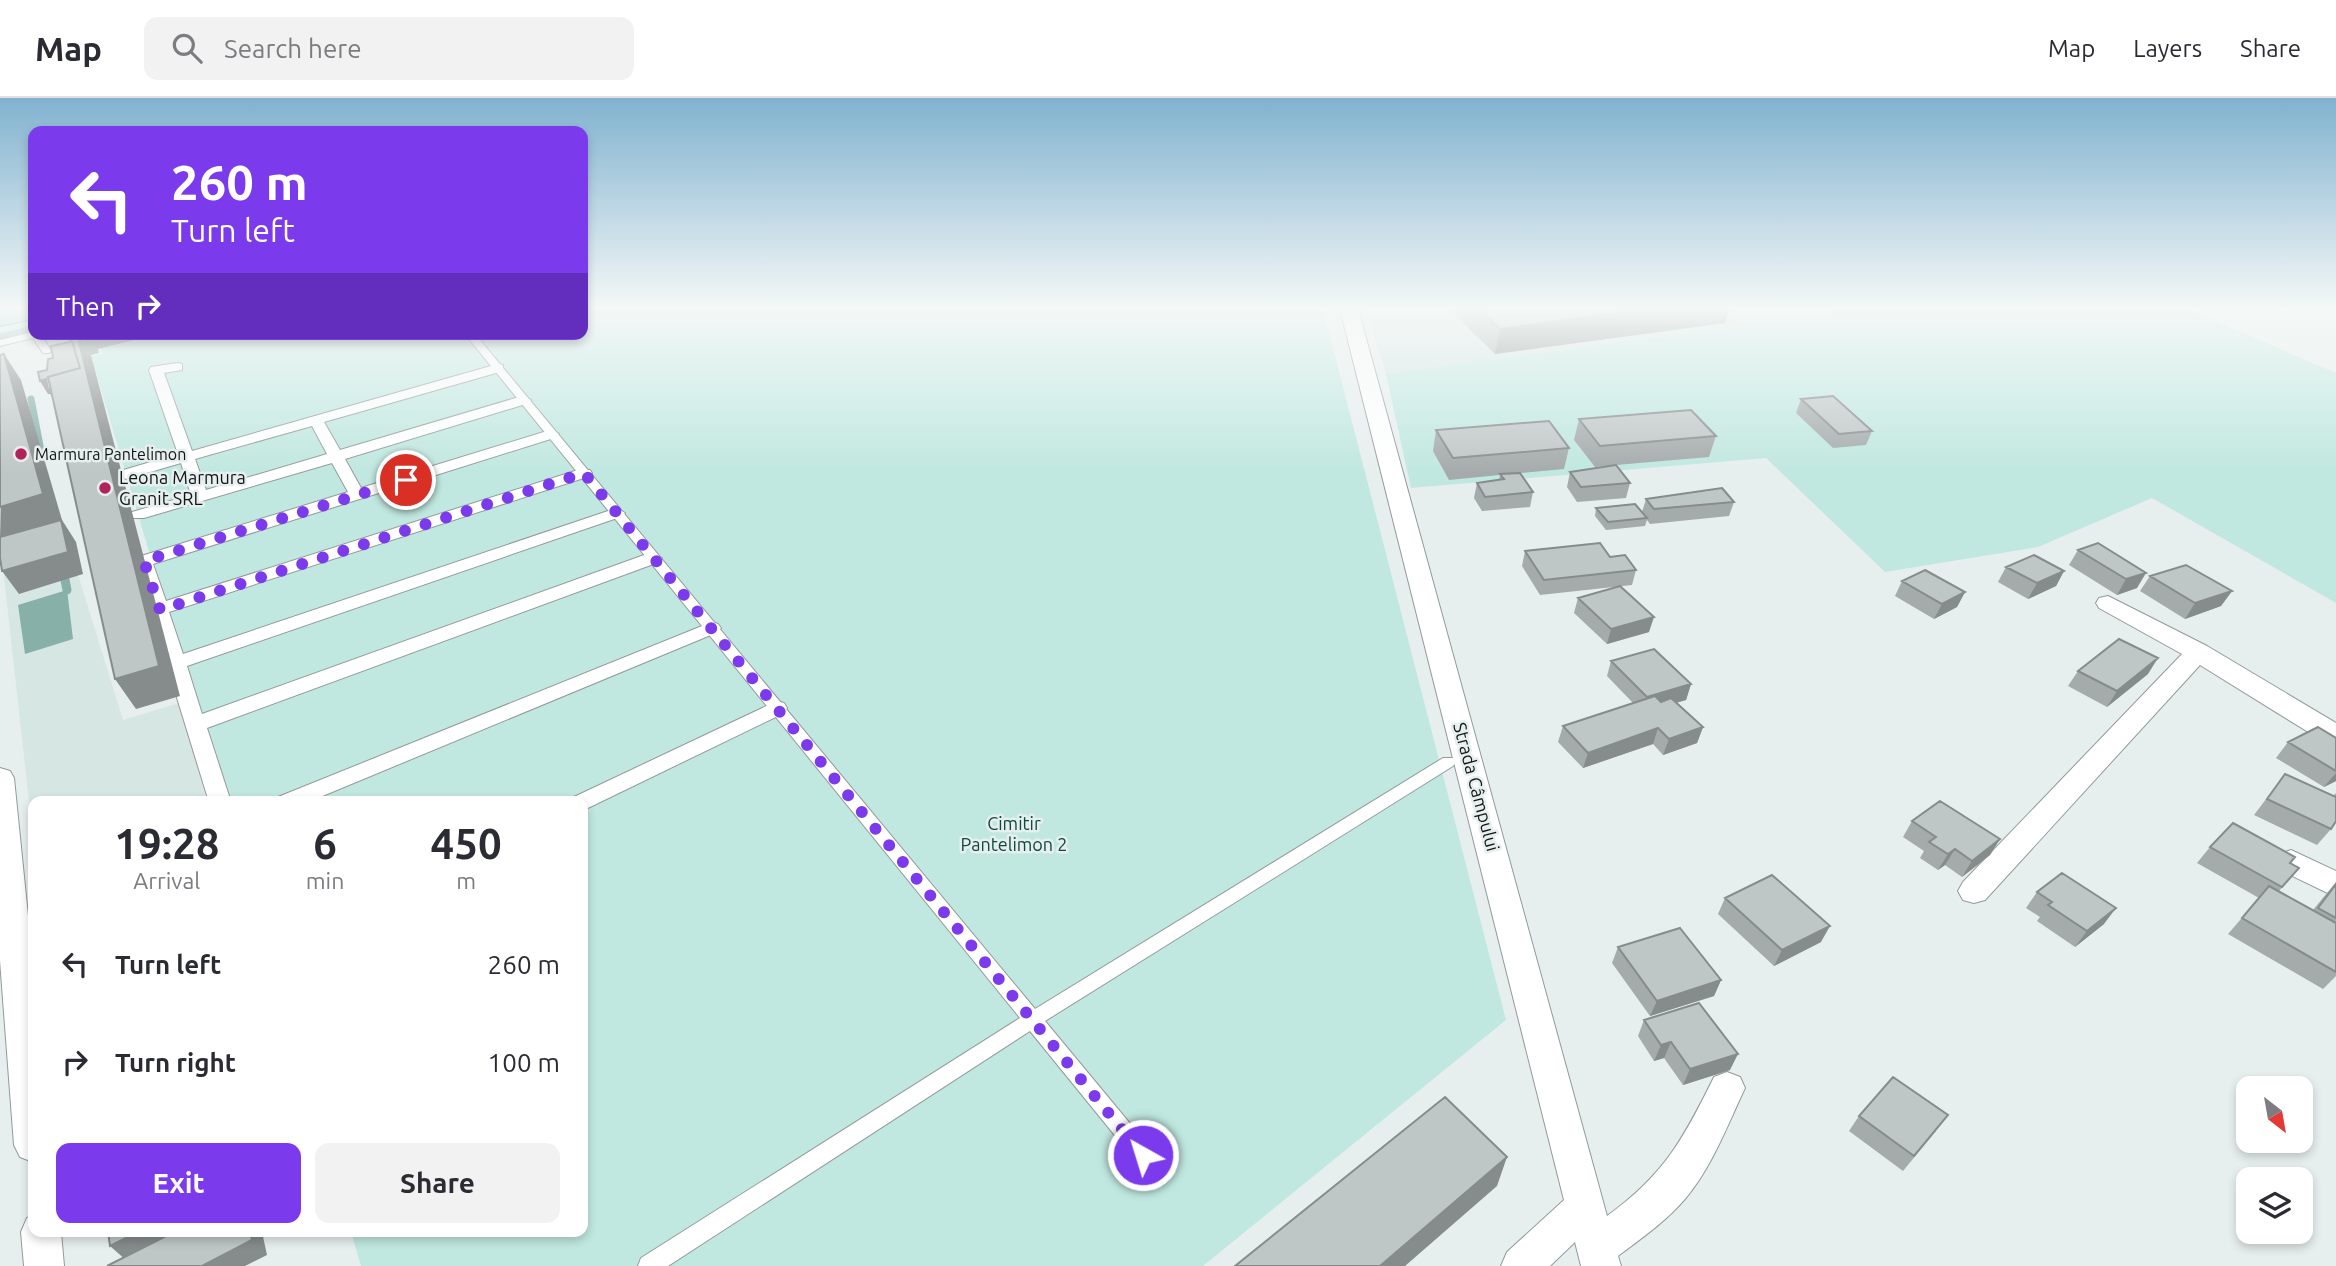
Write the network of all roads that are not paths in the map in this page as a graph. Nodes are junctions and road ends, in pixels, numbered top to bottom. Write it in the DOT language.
graph roads {
  1 [pos="494,364"];
  2 [pos="1363,364"];
  3 [pos="177,367"];
  4 [pos="498,368"];
  5 [pos="524,400"];
  6 [pos="316,420"];
  7 [pos="552,434"];
  8 [pos="187,457"];
  9 [pos="335,457"];
  10 [pos="584,473"];
  11 [pos="126,474"];
  12 [pos="357,495"];
  13 [pos="200,497"];
  14 [pos="617,513"];
  15 [pos="138,515"];
  16 [pos="653,558"];
  17 [pos="2108,603"];
  18 [pos="160,610"];
  19 [pos="712,628"];
  20 [pos="2198,652"];
  21 [pos="177,663"];
  22 [pos="777,708"];
  23 [pos="196,723"];
  24 [pos="2336,736"];
  25 [pos="1448,762"];
  26 [pos="0,778"];
  27 [pos="218,796"];
  28 [pos="301,796"];
  29 [pos="588,799"];
  30 [pos="2291,862"];
  31 [pos="2336,885"];
  32 [pos="1974,891"];
  33 [pos="1032,1020"];
  34 [pos="1727,1088"];
  35 [pos="28,1089"];
  36 [pos="1159,1174"];
  37 [pos="1586,1206"];
  38 [pos="41,1237"];
  39 [pos="1599,1257"];
  40 [pos="44,1266"];
  41 [pos="649,1266"];
  42 [pos="1521,1266"];
  1 -- 4 [label="lane"];
  2 -- 37 [label="street, Strada Câmpului"];
  3 -- 8 [label="street"];
  4 -- 5 [label="lane"];
  4 -- 6 [label="street"];
  5 -- 7 [label="lane"];
  5 -- 9 [label="street"];
  6 -- 8 [label="street"];
  6 -- 9 [label="street"];
  7 -- 10 [label="lane"];
  7 -- 12 [label="street"];
  8 -- 11 [label="street"];
  8 -- 13 [label="street"];
  9 -- 12 [label="street"];
  9 -- 13 [label="street"];
  10 -- 14 [label="lane"];
  10 -- 18 [label="street"];
  12 -- 18 [label="street"];
  13 -- 15 [label="street"];
  14 -- 16 [label="lane"];
  14 -- 21 [label="street"];
  16 -- 19 [label="lane"];
  16 -- 23 [label="street"];
  17 -- 20 [label="street"];
  18 -- 21 [label="street"];
  19 -- 22 [label="lane"];
  19 -- 28 [label="street"];
  20 -- 24 [label="street"];
  20 -- 32 [label="street"];
  21 -- 23 [label="street"];
  22 -- 29 [label="street"];
  22 -- 33 [label="lane"];
  23 -- 27 [label="street"];
  25 -- 33 [label="lane"];
  26 -- 35 [label="street"];
  30 -- 31 [label="street"];
  33 -- 36 [label="lane"];
  33 -- 41 [label="lane"];
  34 -- 39 [label="street"];
  37 -- 39 [label="street, Strada Câmpului"];
  37 -- 42 [label="street"];
  38 -- 40 [label="street"];
}
